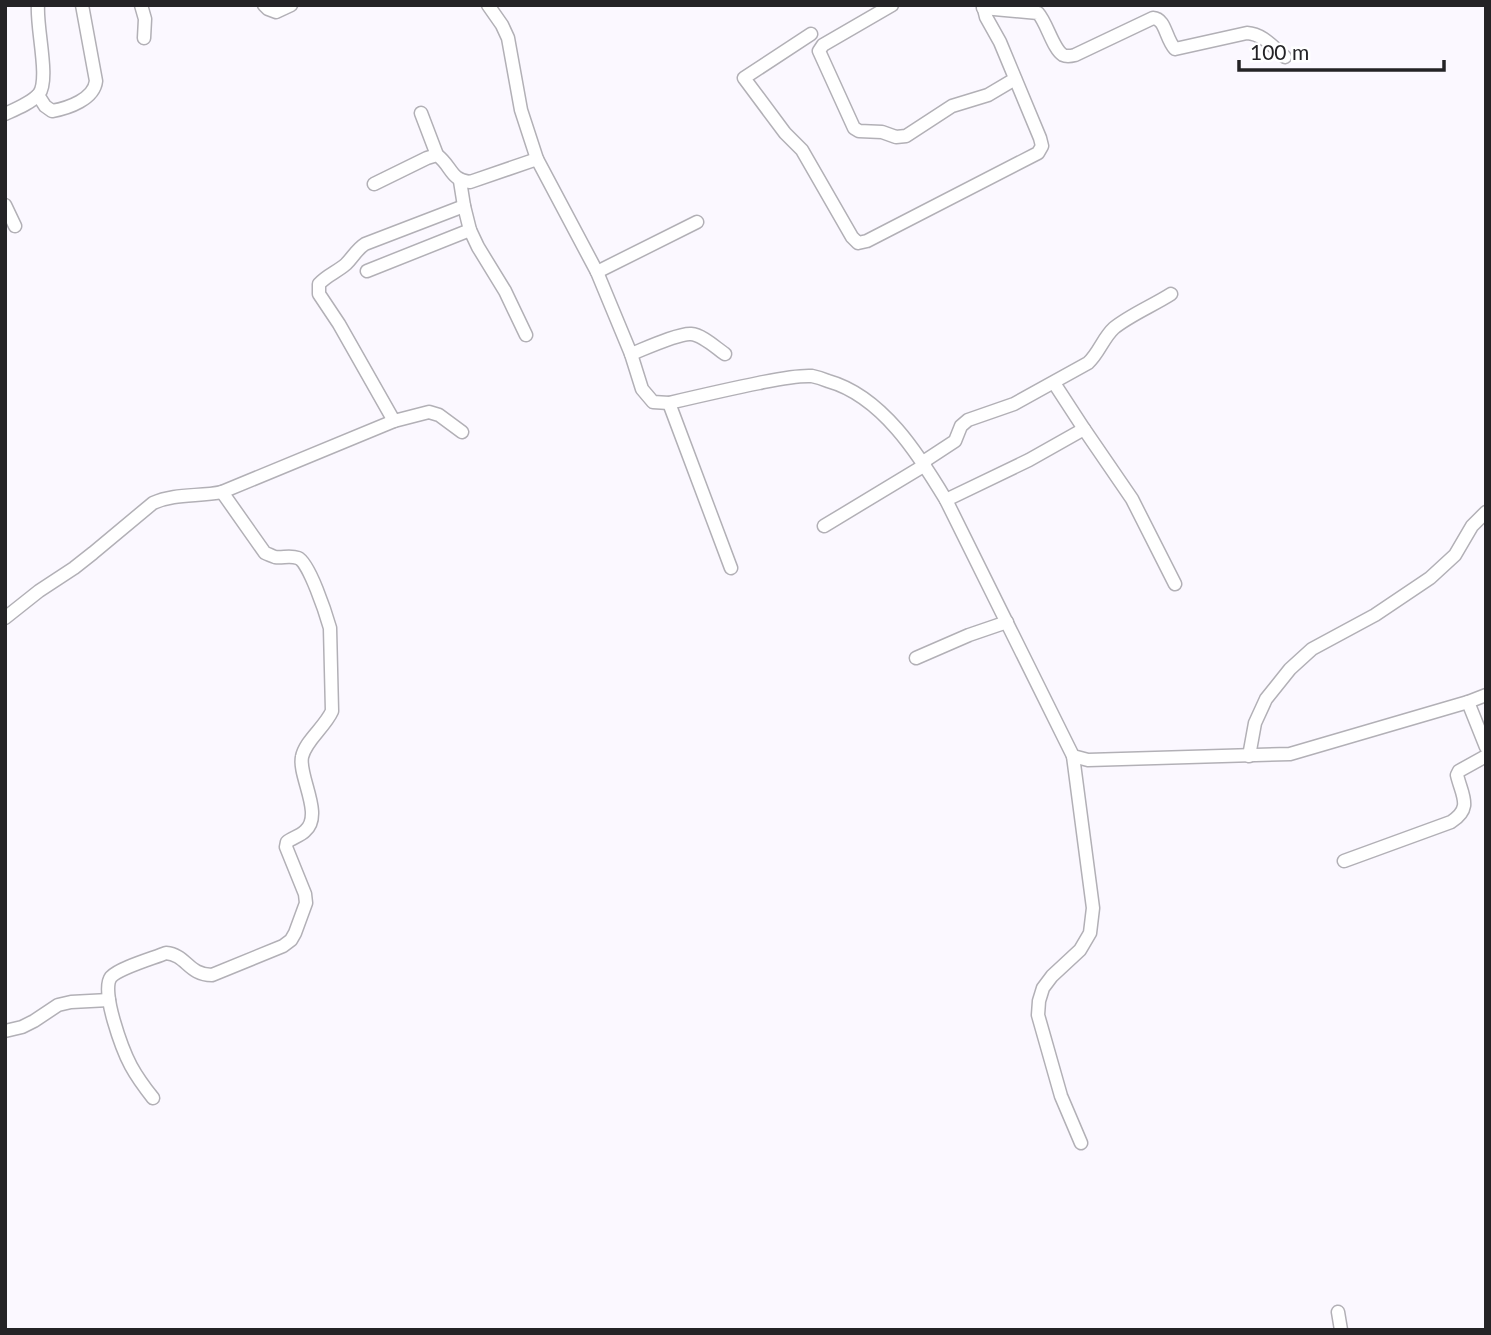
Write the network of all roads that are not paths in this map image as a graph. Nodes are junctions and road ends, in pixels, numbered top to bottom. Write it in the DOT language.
graph roads {
  1 [pos="38,5"];
  2 [pos="82,5"];
  3 [pos="141,5"];
  4 [pos="264,5"];
  5 [pos="290,5"];
  6 [pos="488,5"];
  7 [pos="892,5"];
  8 [pos="983,7"];
  9 [pos="811,34"];
  10 [pos="144,38"];
  11 [pos="1285,57"];
  12 [pos="1015,79"];
  13 [pos="38,96"];
  14 [pos="421,113"];
  15 [pos="5,114"];
  16 [pos="438,155"];
  17 [pos="537,159"];
  18 [pos="460,181"];
  19 [pos="374,184"];
  20 [pos="5,205"];
  21 [pos="464,206"];
  22 [pos="697,222"];
  23 [pos="15,226"];
  24 [pos="470,230"];
  25 [pos="367,271"];
  26 [pos="597,272"];
  27 [pos="1171,294"];
  28 [pos="526,335"];
  29 [pos="631,354"];
  30 [pos="725,355"];
  31 [pos="1054,383"];
  32 [pos="669,403"];
  33 [pos="394,421"];
  34 [pos="1084,429"];
  35 [pos="462,432"];
  36 [pos="924,463"];
  37 [pos="222,492"];
  38 [pos="946,500"];
  39 [pos="1486,512"];
  40 [pos="824,526"];
  41 [pos="732,568"];
  42 [pos="1175,584"];
  43 [pos="5,618"];
  44 [pos="1007,622"];
  45 [pos="916,658"];
  46 [pos="1486,695"];
  47 [pos="1468,702"];
  48 [pos="1486,747"];
  49 [pos="1073,756"];
  50 [pos="1249,756"];
  51 [pos="1486,756"];
  52 [pos="1344,861"];
  53 [pos="109,1000"];
  54 [pos="5,1031"];
  55 [pos="153,1098"];
  56 [pos="1081,1143"];
  57 [pos="1338,1312"];
  58 [pos="1341,1330"];
  1 -- 13 [label="street"];
  2 -- 13 [label="street"];
  3 -- 10 [label="street"];
  4 -- 5 [label="street"];
  6 -- 17 [label="street"];
  7 -- 12 [label="street"];
  8 -- 11 [label="street"];
  8 -- 12 [label="street"];
  9 -- 12 [label="street"];
  13 -- 15 [label="street"];
  14 -- 16 [label="street"];
  16 -- 18 [label="street"];
  16 -- 19 [label="street"];
  17 -- 18 [label="street"];
  17 -- 26 [label="street"];
  18 -- 21 [label="street"];
  20 -- 23 [label="street"];
  21 -- 24 [label="street"];
  21 -- 33 [label="street"];
  22 -- 26 [label="street"];
  24 -- 25 [label="street"];
  24 -- 28 [label="street"];
  26 -- 29 [label="street"];
  27 -- 31 [label="street"];
  29 -- 30 [label="street"];
  29 -- 32 [label="street"];
  31 -- 34 [label="street"];
  31 -- 36 [label="street"];
  32 -- 36 [label="street"];
  32 -- 41 [label="street"];
  33 -- 35 [label="street"];
  33 -- 37 [label="street"];
  34 -- 38 [label="street"];
  34 -- 42 [label="street"];
  36 -- 38 [label="street"];
  36 -- 40 [label="street"];
  37 -- 43 [label="street"];
  37 -- 53 [label="street"];
  38 -- 44 [label="street"];
  39 -- 50 [label="street"];
  44 -- 45 [label="street"];
  44 -- 49 [label="street"];
  46 -- 47 [label="street"];
  47 -- 48 [label="street"];
  47 -- 50 [label="street"];
  49 -- 50 [label="street"];
  49 -- 56 [label="street"];
  51 -- 52 [label="street"];
  53 -- 54 [label="street"];
  53 -- 55 [label="street"];
  57 -- 58 [label="street"];
}
